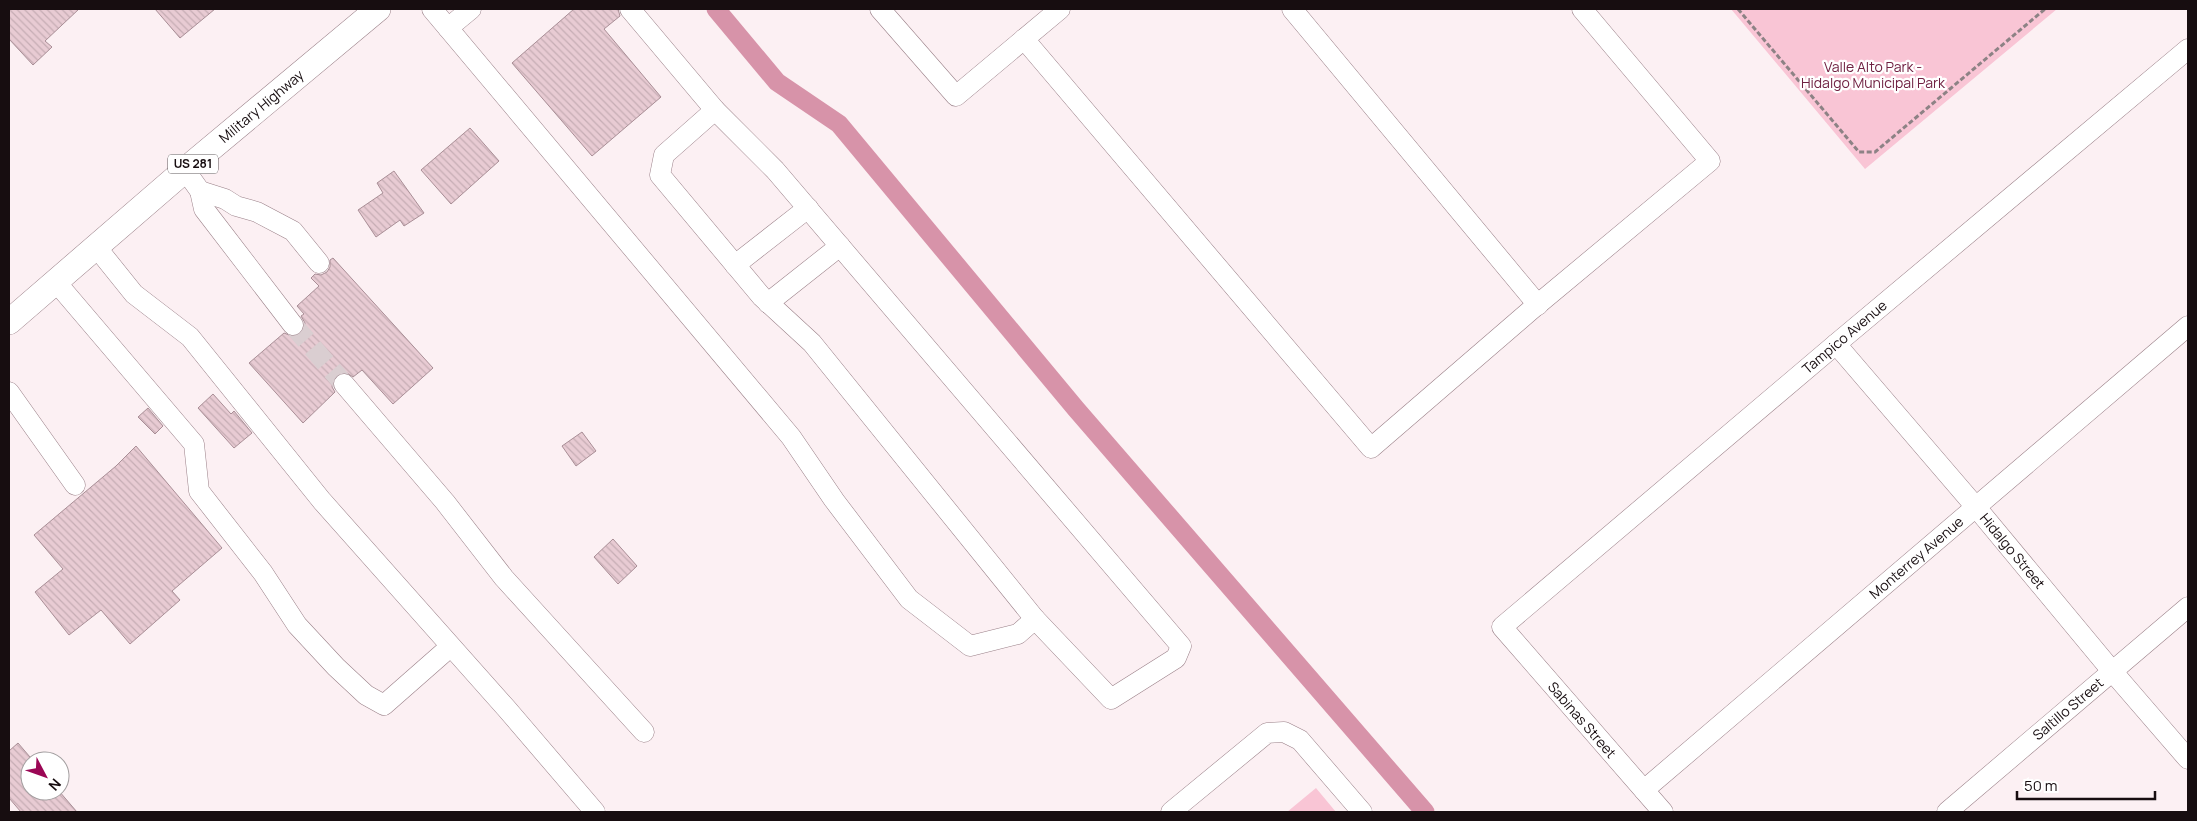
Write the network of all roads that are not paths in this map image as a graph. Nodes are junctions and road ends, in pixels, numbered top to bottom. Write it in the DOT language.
graph roads {
  1 [pos="378,9"];
  2 [pos="432,9"];
  3 [pos="471,9"];
  4 [pos="630,9"];
  5 [pos="880,9"];
  6 [pos="1060,9"];
  7 [pos="1292,9"];
  8 [pos="1582,9"];
  9 [pos="448,28"];
  10 [pos="1024,39"];
  11 [pos="2188,49"];
  12 [pos="715,110"];
  13 [pos="186,170"];
  14 [pos="200,191"];
  15 [pos="808,208"];
  16 [pos="840,246"];
  17 [pos="97,248"];
  18 [pos="319,263"];
  19 [pos="735,265"];
  20 [pos="56,282"];
  21 [pos="768,303"];
  22 [pos="1538,305"];
  23 [pos="9,322"];
  24 [pos="293,325"];
  25 [pos="2188,326"];
  26 [pos="1836,344"];
  27 [pos="344,384"];
  28 [pos="9,392"];
  29 [pos="75,485"];
  30 [pos="1976,506"];
  31 [pos="2188,607"];
  32 [pos="1035,619"];
  33 [pos="1502,627"];
  34 [pos="450,647"];
  35 [pos="2112,671"];
  36 [pos="644,732"];
  37 [pos="2188,759"];
  38 [pos="1644,790"];
  39 [pos="595,812"];
  40 [pos="1172,812"];
  41 [pos="1362,812"];
  42 [pos="1662,812"];
  43 [pos="1947,812"];
  1 -- 13 [label="main road, Military Highway / US 281"];
  2 -- 9 [label="street"];
  3 -- 9 [label="street"];
  4 -- 12 [label="street"];
  5 -- 10 [label="street"];
  6 -- 10 [label="street"];
  7 -- 22 [label="street"];
  8 -- 22 [label="street"];
  9 -- 32 [label="street"];
  10 -- 22 [label="street"];
  11 -- 26 [label="street, Tampico Avenue"];
  12 -- 15 [label="street"];
  12 -- 19 [label="street"];
  13 -- 14 [label="street"];
  13 -- 17 [label="main road, Military Highway / US 281"];
  14 -- 18 [label="street"];
  14 -- 24 [label="street"];
  15 -- 16 [label="street"];
  15 -- 19 [label="street"];
  16 -- 21 [label="street"];
  16 -- 32 [label="street"];
  17 -- 20 [label="main road, Military Highway / US 281"];
  17 -- 34 [label="street"];
  19 -- 21 [label="street"];
  20 -- 23 [label="main road, Military Highway / US 281"];
  20 -- 34 [label="street"];
  21 -- 32 [label="street"];
  25 -- 30 [label="street, Monterrey Avenue"];
  26 -- 30 [label="street, Hidalgo Street"];
  26 -- 33 [label="street, Tampico Avenue"];
  27 -- 36 [label="street"];
  28 -- 29 [label="street"];
  30 -- 35 [label="street, Hidalgo Street"];
  30 -- 38 [label="street, Monterrey Avenue"];
  31 -- 35 [label="street, Saltillo Street"];
  33 -- 38 [label="street, Sabinas Street"];
  34 -- 39 [label="street"];
  35 -- 37 [label="street, Hidalgo Street"];
  35 -- 43 [label="street, Saltillo Street"];
  38 -- 42 [label="street, Sabinas Street"];
  40 -- 41 [label="street"];
}
